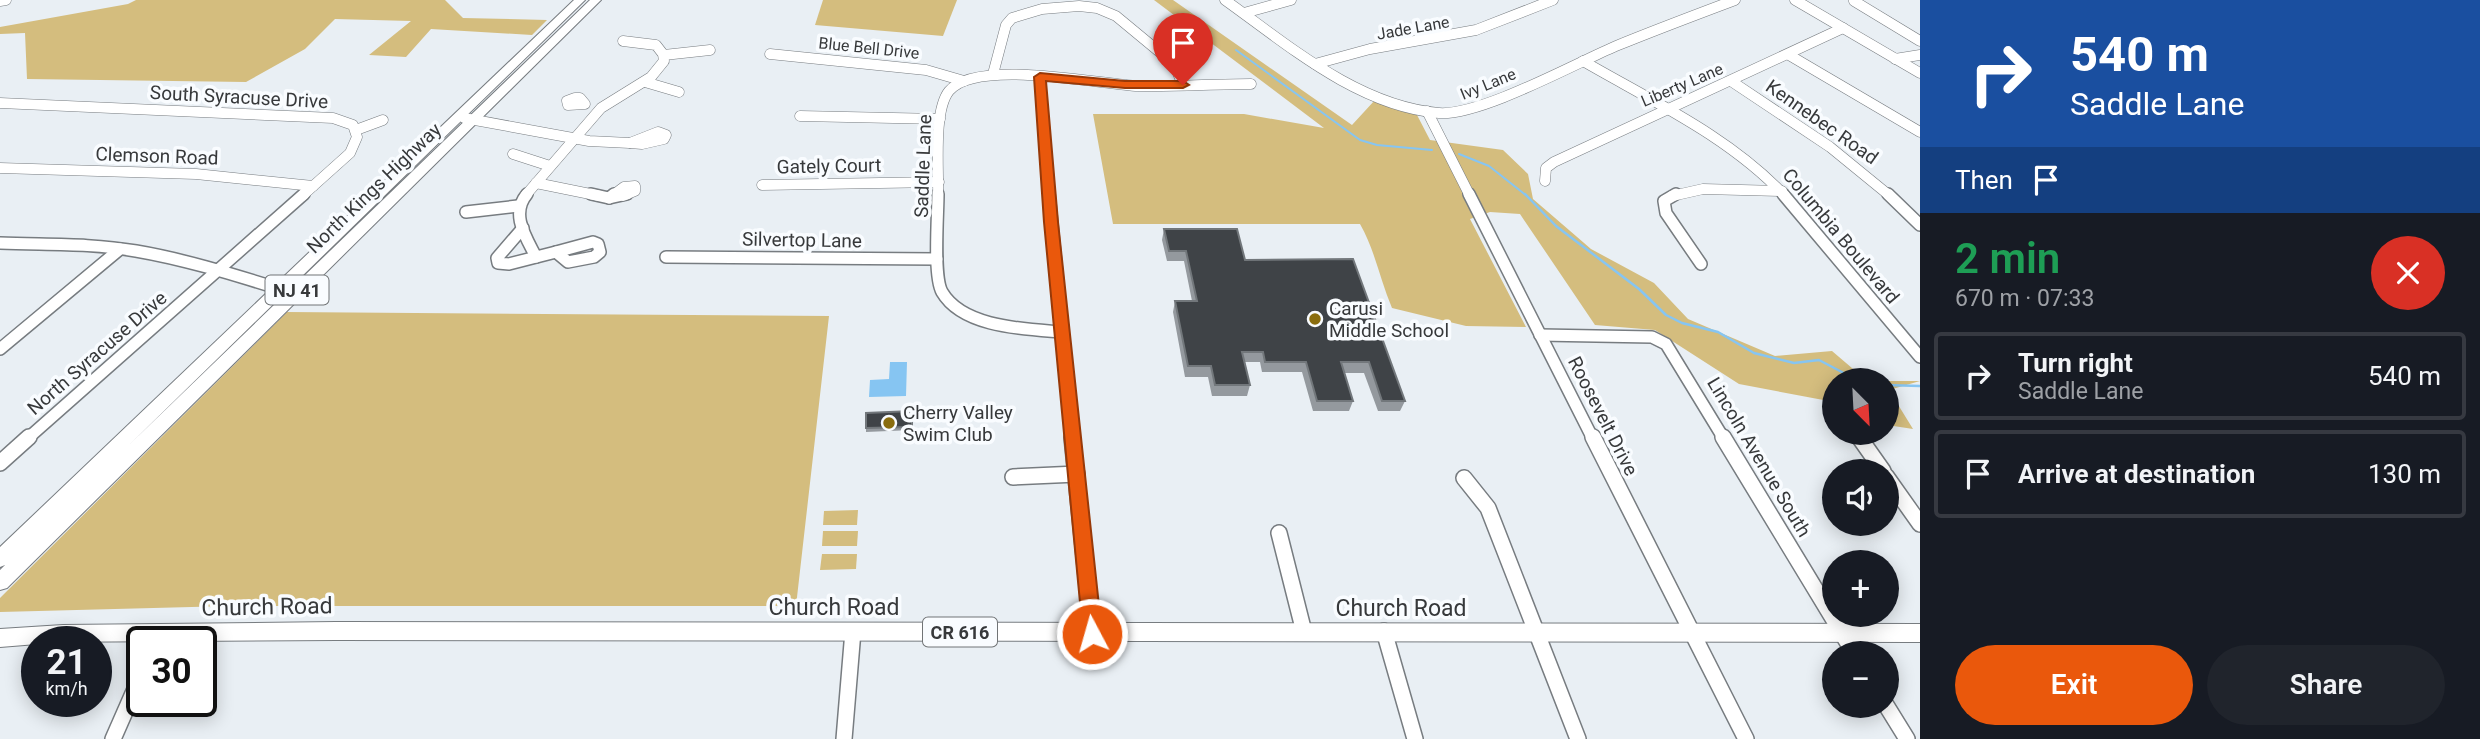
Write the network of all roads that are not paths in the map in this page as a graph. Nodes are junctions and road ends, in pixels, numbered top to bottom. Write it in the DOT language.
graph roads {
  1 [pos="6,0"];
  2 [pos="580,0"];
  3 [pos="596,0"];
  4 [pos="1225,0"];
  5 [pos="1291,0"];
  6 [pos="1531,0"];
  7 [pos="1553,0"];
  8 [pos="1735,0"];
  9 [pos="1795,0"];
  10 [pos="0,1"];
  11 [pos="1854,1"];
  12 [pos="1541,5"];
  13 [pos="1244,13"];
  14 [pos="1843,28"];
  15 [pos="623,41"];
  16 [pos="1920,41"];
  17 [pos="710,50"];
  18 [pos="770,54"];
  19 [pos="664,55"];
  20 [pos="1788,55"];
  21 [pos="1920,55"];
  22 [pos="1895,59"];
  23 [pos="1583,61"];
  24 [pos="1315,64"];
  25 [pos="1920,73"];
  26 [pos="993,74"];
  27 [pos="1040,77"];
  28 [pos="964,81"];
  29 [pos="1731,81"];
  30 [pos="645,82"];
  31 [pos="1251,84"];
  32 [pos="1183,85"];
  33 [pos="679,92"];
  34 [pos="0,103"];
  35 [pos="1667,108"];
  36 [pos="1427,111"];
  37 [pos="800,116"];
  38 [pos="465,118"];
  39 [pos="940,119"];
  40 [pos="383,120"];
  41 [pos="356,130"];
  42 [pos="1920,132"];
  43 [pos="573,139"];
  44 [pos="629,143"];
  45 [pos="513,154"];
  46 [pos="550,166"];
  47 [pos="0,169"];
  48 [pos="1545,181"];
  49 [pos="939,182"];
  50 [pos="536,183"];
  51 [pos="762,185"];
  52 [pos="313,186"];
  53 [pos="1782,191"];
  54 [pos="609,198"];
  55 [pos="517,206"];
  56 [pos="466,212"];
  57 [pos="1920,225"];
  58 [pos="523,228"];
  59 [pos="0,243"];
  60 [pos="120,249"];
  61 [pos="556,252"];
  62 [pos="536,257"];
  63 [pos="666,257"];
  64 [pos="937,259"];
  65 [pos="1701,264"];
  66 [pos="219,270"];
  67 [pos="286,292"];
  68 [pos="1062,332"];
  69 [pos="1540,335"];
  70 [pos="0,349"];
  71 [pos="1919,356"];
  72 [pos="0,463"];
  73 [pos="1077,474"];
  74 [pos="1013,477"];
  75 [pos="1464,478"];
  76 [pos="1899,494"];
  77 [pos="1920,524"];
  78 [pos="1279,533"];
  79 [pos="0,559"];
  80 [pos="0,582"];
  81 [pos="853,631"];
  82 [pos="1384,631"];
  83 [pos="1304,632"];
  84 [pos="1537,633"];
  85 [pos="1841,633"];
  86 [pos="1920,633"];
  87 [pos="1092,634"];
  88 [pos="1693,634"];
  89 [pos="126,637"];
  90 [pos="217,637"];
  91 [pos="0,638"];
  92 [pos="1846,641"];
  93 [pos="126,709"];
  94 [pos="1894,718"];
  95 [pos="113,739"];
  96 [pos="844,739"];
  97 [pos="1415,739"];
  98 [pos="1578,739"];
  99 [pos="1746,739"];
  100 [pos="1907,739"];
  1 -- 10 [label="street"];
  2 -- 38 [label="main road, North Kings Highway / NJ 41"];
  3 -- 38 [label="main road, North Kings Highway / NJ 41"];
  4 -- 13 [label="street, Ivy Lane"];
  5 -- 13 [label="street"];
  6 -- 12 [label="street"];
  7 -- 12 [label="street, Jade Lane"];
  8 -- 23 [label="street, Ivy Lane"];
  9 -- 14 [label="street"];
  11 -- 16 [label="street"];
  12 -- 24 [label="street, Jade Lane"];
  13 -- 24 [label="street, Ivy Lane"];
  14 -- 20 [label="street, Liberty Lane"];
  14 -- 22 [label="street"];
  15 -- 19 [label="street"];
  17 -- 19 [label="street"];
  18 -- 28 [label="street, Blue Bell Drive"];
  19 -- 30 [label="street"];
  20 -- 29 [label="street, Liberty Lane"];
  20 -- 42 [label="street"];
  21 -- 22 [label="street"];
  22 -- 25 [label="street"];
  23 -- 35 [label="street, Columbia Boulevard"];
  23 -- 36 [label="street, Ivy Lane"];
  24 -- 36 [label="street, Ivy Lane"];
  26 -- 27 [label="street"];
  26 -- 28 [label="street"];
  26 -- 32 [label="street"];
  27 -- 32 [label="street"];
  27 -- 68 [label="street"];
  28 -- 39 [label="street, Saddle Lane"];
  29 -- 35 [label="street, Liberty Lane"];
  29 -- 57 [label="street, Kennebec Road"];
  30 -- 33 [label="street"];
  30 -- 43 [label="street"];
  31 -- 32 [label="street"];
  34 -- 41 [label="street, South Syracuse Drive"];
  35 -- 48 [label="street, Liberty Lane"];
  35 -- 53 [label="street, Columbia Boulevard"];
  36 -- 69 [label="street, Roosevelt Drive"];
  37 -- 39 [label="street"];
  38 -- 43 [label="street"];
  38 -- 67 [label="main road, North Kings Highway / NJ 41"];
  39 -- 49 [label="street, Saddle Lane"];
  40 -- 41 [label="street"];
  41 -- 52 [label="street"];
  43 -- 44 [label="street"];
  43 -- 46 [label="street"];
  45 -- 46 [label="street"];
  46 -- 50 [label="street"];
  47 -- 52 [label="street, Clemson Road"];
  49 -- 51 [label="street, Gately Court"];
  49 -- 64 [label="street, Saddle Lane"];
  50 -- 54 [label="street"];
  50 -- 55 [label="street"];
  52 -- 66 [label="street"];
  53 -- 65 [label="street"];
  53 -- 71 [label="street, Columbia Boulevard"];
  55 -- 56 [label="street"];
  55 -- 58 [label="street"];
  58 -- 62 [label="street"];
  58 -- 62 [label="street"];
  59 -- 60 [label="street"];
  60 -- 66 [label="street"];
  60 -- 70 [label="street"];
  61 -- 62 [label="street"];
  63 -- 64 [label="street, Silvertop Lane"];
  64 -- 68 [label="street, Saddle Lane"];
  66 -- 67 [label="street"];
  66 -- 72 [label="street, North Syracuse Drive"];
  67 -- 79 [label="main road, North Kings Highway / NJ 41"];
  67 -- 80 [label="main road, North Kings Highway / NJ 41"];
  68 -- 73 [label="street"];
  69 -- 85 [label="street, Lincoln Avenue South"];
  69 -- 88 [label="street, Roosevelt Drive"];
  73 -- 74 [label="street"];
  73 -- 87 [label="street"];
  75 -- 84 [label="street"];
  76 -- 77 [label="street"];
  78 -- 83 [label="street"];
  81 -- 87 [label="main road, Church Road / CR 616"];
  81 -- 90 [label="main road, Church Road / CR 616"];
  81 -- 96 [label="street"];
  82 -- 83 [label="main road, Church Road / CR 616"];
  82 -- 84 [label="main road, Church Road / CR 616"];
  82 -- 97 [label="street"];
  83 -- 87 [label="main road, Church Road / CR 616"];
  84 -- 88 [label="main road, Church Road / CR 616"];
  84 -- 98 [label="street"];
  85 -- 86 [label="main road, Church Road / CR 616"];
  85 -- 88 [label="main road, Church Road / CR 616"];
  85 -- 92 [label="street, Lincoln Avenue South"];
  88 -- 99 [label="street, Roosevelt Drive"];
  89 -- 91 [label="main road, Church Road / CR 616"];
  93 -- 95 [label="street"];
  94 -- 100 [label="street"];
}
